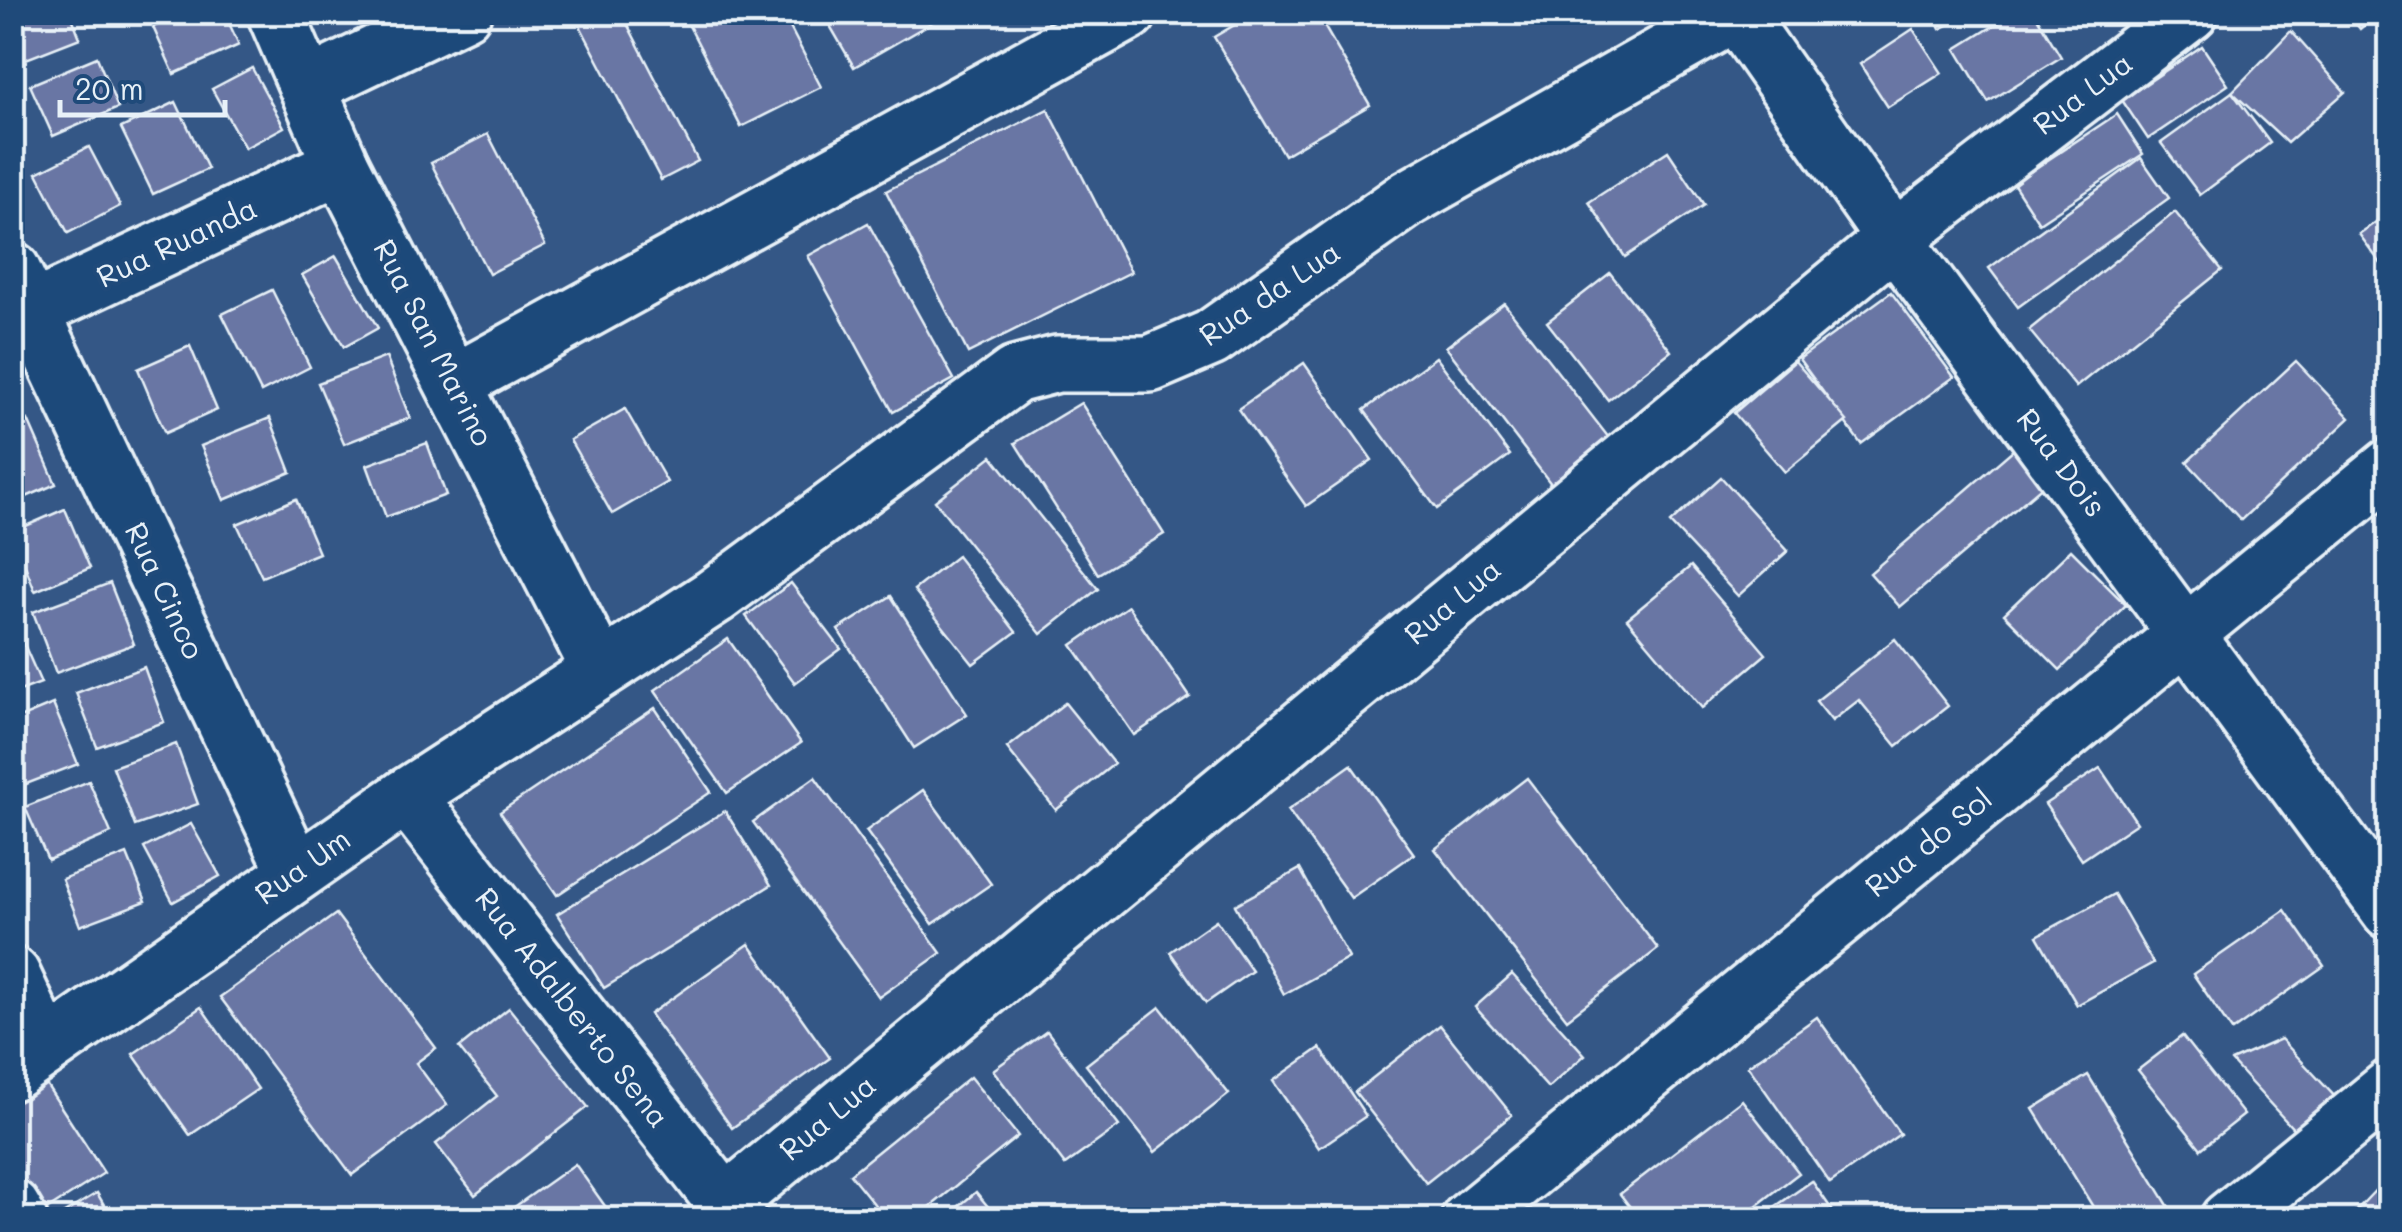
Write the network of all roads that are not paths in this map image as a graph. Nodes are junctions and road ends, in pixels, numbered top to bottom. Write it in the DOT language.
graph roads {
  1 [pos="275,12"];
  2 [pos="464,12"];
  3 [pos="1129,12"];
  4 [pos="1736,12"];
  5 [pos="2190,12"];
  6 [pos="308,86"];
  7 [pos="341,165"];
  8 [pos="1894,239"];
  9 [pos="19,300"];
  10 [pos="454,384"];
  11 [pos="2390,467"];
  12 [pos="2186,632"];
  13 [pos="600,670"];
  14 [pos="407,796"];
  15 [pos="296,872"];
  16 [pos="2390,911"];
  17 [pos="12,975"];
  18 [pos="29,1060"];
  19 [pos="2390,1088"];
  20 [pos="12,1208"];
  21 [pos="732,1212"];
  22 [pos="19,1220"];
  23 [pos="1469,1220"];
  24 [pos="2228,1220"];
  1 -- 6 [label="street, Rua San Marino"];
  2 -- 6 [label="street"];
  3 -- 10 [label="street"];
  4 -- 8 [label="street, Rua Dois"];
  4 -- 13 [label="street, Rua da Lua"];
  5 -- 8 [label="street, Rua Lua"];
  6 -- 7 [label="street, Rua San Marino"];
  7 -- 9 [label="street, Rua Ruanda"];
  7 -- 10 [label="street, Rua San Marino"];
  8 -- 12 [label="street, Rua Dois"];
  8 -- 21 [label="street, Rua Lua"];
  9 -- 15 [label="street, Rua Cinco"];
  10 -- 13 [label="street, Rua San Marino"];
  11 -- 12 [label="street, Rua do Sol"];
  12 -- 16 [label="street, Rua Dois"];
  12 -- 23 [label="street, Rua do Sol"];
  13 -- 14 [label="street, Rua Um"];
  14 -- 15 [label="street, Rua Um"];
  14 -- 21 [label="street, Rua Adalberto Sena"];
  15 -- 18 [label="street, Rua Um"];
  17 -- 18 [label="street"];
  19 -- 24 [label="street"];
  20 -- 22 [label="street"];
}
